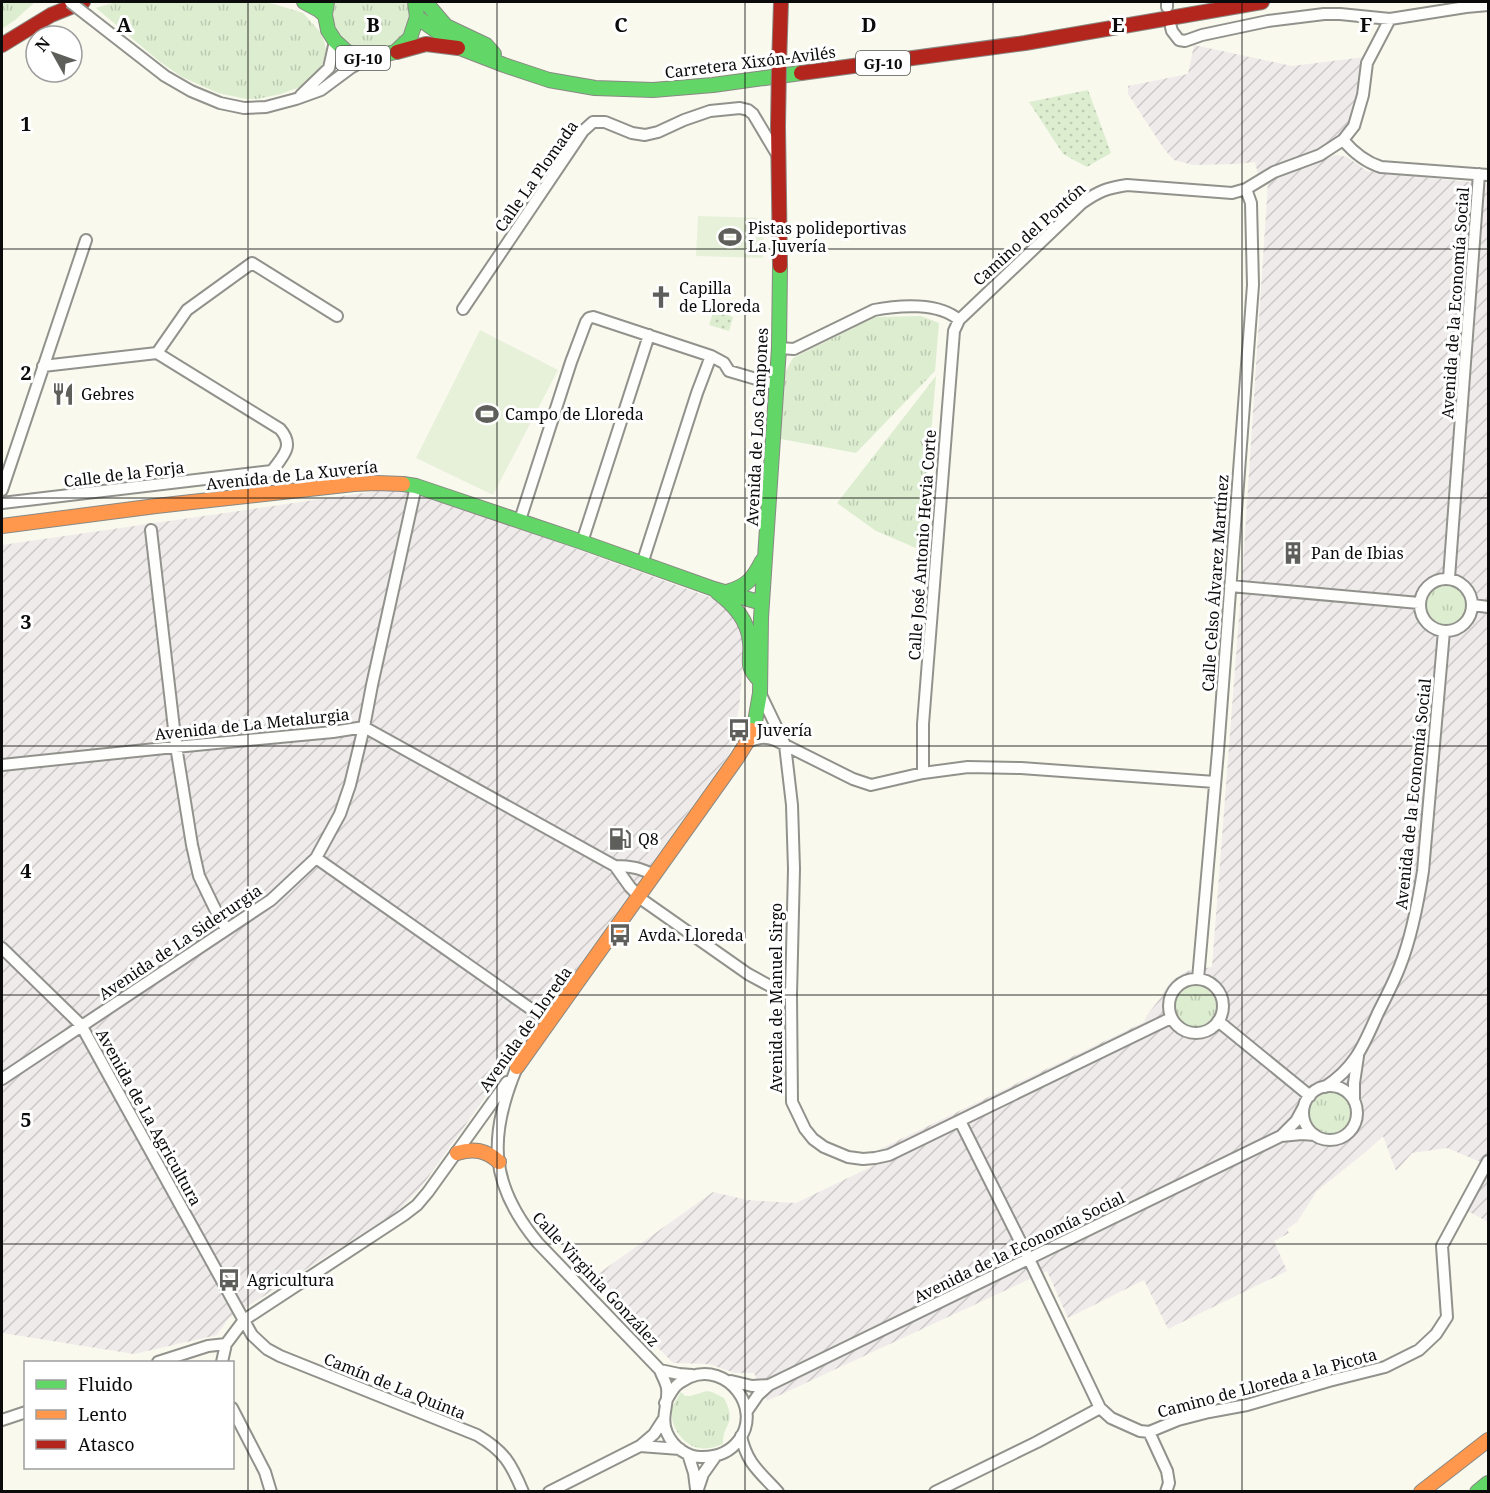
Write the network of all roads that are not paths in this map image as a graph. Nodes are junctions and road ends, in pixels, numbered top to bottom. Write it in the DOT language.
graph roads {
  1 [pos="70,2"];
  2 [pos="83,2"];
  3 [pos="304,2"];
  4 [pos="415,2"];
  5 [pos="428,2"];
  6 [pos="781,2"];
  7 [pos="1262,2"];
  8 [pos="1488,5"];
  9 [pos="326,8"];
  10 [pos="417,17"];
  11 [pos="1390,19"];
  12 [pos="1171,27"];
  13 [pos="335,41"];
  14 [pos="2,45"];
  15 [pos="460,48"];
  16 [pos="395,52"];
  17 [pos="367,59"];
  18 [pos="504,65"];
  19 [pos="296,99"];
  20 [pos="1343,140"];
  21 [pos="778,157"];
  22 [pos="1484,174"];
  23 [pos="1246,189"];
  24 [pos="87,240"];
  25 [pos="463,309"];
  26 [pos="337,316"];
  27 [pos="959,320"];
  28 [pos="649,335"];
  29 [pos="779,348"];
  30 [pos="157,353"];
  31 [pos="711,356"];
  32 [pos="43,366"];
  33 [pos="777,385"];
  34 [pos="416,486"];
  35 [pos="2,490"];
  36 [pos="2,503"];
  37 [pos="520,520"];
  38 [pos="2,526"];
  39 [pos="152,530"];
  40 [pos="582,542"];
  41 [pos="766,553"];
  42 [pos="642,564"];
  43 [pos="1449,578"];
  44 [pos="1230,586"];
  45 [pos="721,591"];
  46 [pos="762,603"];
  47 [pos="1419,603"];
  48 [pos="1473,605"];
  49 [pos="1488,607"];
  50 [pos="1444,631"];
  51 [pos="760,687"];
  52 [pos="364,727"];
  53 [pos="747,742"];
  54 [pos="785,745"];
  55 [pos="176,746"];
  56 [pos="2,765"];
  57 [pos="923,773"];
  58 [pos="1215,782"];
  59 [pos="316,858"];
  60 [pos="615,866"];
  61 [pos="654,875"];
  62 [pos="639,896"];
  63 [pos="226,929"];
  64 [pos="2,948"];
  65 [pos="1198,980"];
  66 [pos="791,995"];
  67 [pos="541,1016"];
  68 [pos="1171,1018"];
  69 [pos="1218,1021"];
  70 [pos="81,1025"];
  71 [pos="1358,1056"];
  72 [pos="517,1067"];
  73 [pos="2,1078"];
  74 [pos="1325,1087"];
  75 [pos="1307,1100"];
  76 [pos="1354,1101"];
  77 [pos="960,1121"];
  78 [pos="1315,1135"];
  79 [pos="1281,1136"];
  80 [pos="457,1153"];
  81 [pos="1488,1161"];
  82 [pos="499,1162"];
  83 [pos="1029,1259"];
  84 [pos="244,1320"];
  85 [pos="226,1344"];
  86 [pos="161,1361"];
  87 [pos="222,1361"];
  88 [pos="660,1370"];
  89 [pos="695,1375"];
  90 [pos="724,1378"];
  91 [pos="769,1385"];
  92 [pos="665,1403"];
  93 [pos="1100,1408"];
  94 [pos="234,1411"];
  95 [pos="747,1411"];
  96 [pos="24,1413"];
  97 [pos="2,1420"];
  98 [pos="663,1420"];
  99 [pos="1149,1432"];
  100 [pos="741,1436"];
  101 [pos="1488,1440"];
  102 [pos="640,1446"];
  103 [pos="684,1451"];
  104 [pos="1488,1451"];
  105 [pos="720,1455"];
  106 [pos="752,1464"];
  107 [pos="1488,1483"];
  108 [pos="272,1491"];
  109 [pos="523,1491"];
  110 [pos="549,1491"];
  111 [pos="697,1491"];
  112 [pos="778,1491"];
  113 [pos="935,1491"];
  114 [pos="1166,1491"];
  115 [pos="1421,1491"];
  116 [pos="1436,1491"];
  117 [pos="1477,1491"];
  1 -- 19 [label="street, bridge"];
  2 -- 14 [label="main road"];
  3 -- 9 [label="main road, GJ-10"];
  4 -- 10 [label="main road"];
  5 -- 18 [label="main road"];
  6 -- 21 [label="main road, Avenida de Los Campones, bridge"];
  7 -- 18 [label="main road, Carretera Xixón-Avilés / GJ-10"];
  8 -- 11 [label="street"];
  9 -- 13 [label="main road, GJ-10"];
  10 -- 15 [label="main road, Carretera Xixón-Avilés / GJ-10"];
  10 -- 16 [label="main road, GJ-10"];
  11 -- 12 [label="street"];
  11 -- 20 [label="street"];
  13 -- 17 [label="main road, GJ-10"];
  13 -- 19 [label="street"];
  15 -- 16 [label="main road, Carretera Xixón-Avilés / GJ-10"];
  15 -- 18 [label="main road, Carretera Xixón-Avilés / GJ-10"];
  16 -- 17 [label="main road, GJ-10"];
  17 -- 19 [label="street"];
  20 -- 22 [label="street"];
  20 -- 23 [label="street, Camino del Pontón"];
  21 -- 25 [label="street, Calle La Plomada"];
  21 -- 29 [label="main road, Avenida de Los Campones"];
  22 -- 43 [label="street, Avenida de la Economía Social"];
  23 -- 27 [label="street, Camino del Pontón"];
  23 -- 44 [label="street, Calle Celso Álvarez Martínez"];
  24 -- 32 [label="street"];
  26 -- 30 [label="street"];
  27 -- 29 [label="street"];
  27 -- 57 [label="street, Calle José Antonio Hevia Corte"];
  28 -- 31 [label="street"];
  28 -- 37 [label="street"];
  28 -- 40 [label="street"];
  29 -- 33 [label="main road, Avenida de Los Campones"];
  30 -- 32 [label="street"];
  30 -- 36 [label="street, Calle de la Forja"];
  31 -- 33 [label="street"];
  31 -- 42 [label="street"];
  32 -- 35 [label="street"];
  33 -- 41 [label="main road, Avenida de Los Campones"];
  34 -- 37 [label="main road, Avenida de La Xuvería"];
  34 -- 38 [label="main road, Avenida de La Xuvería"];
  34 -- 52 [label="street, Avenida de La Siderurgia"];
  37 -- 40 [label="main road, Avenida de La Xuvería"];
  39 -- 55 [label="street"];
  40 -- 42 [label="main road, Avenida de La Xuvería"];
  41 -- 45 [label="main road"];
  41 -- 46 [label="main road, Avenida de Los Campones"];
  42 -- 45 [label="main road, Avenida de La Xuvería"];
  43 -- 47 [label="street"];
  43 -- 48 [label="street"];
  44 -- 47 [label="street"];
  44 -- 58 [label="street, Calle Celso Álvarez Martínez"];
  45 -- 46 [label="main road, Avenida de La Xuvería"];
  45 -- 51 [label="main road, Avenida de La Xuvería"];
  46 -- 51 [label="main road, Avenida de Manuel Sirgo"];
  47 -- 50 [label="street"];
  48 -- 49 [label="street"];
  48 -- 50 [label="street"];
  50 -- 71 [label="street, Avenida de la Economía Social"];
  51 -- 53 [label="main road, Avenida de Lloreda"];
  51 -- 54 [label="street, Avenida de Manuel Sirgo"];
  52 -- 55 [label="street, Avenida de La Metalurgia"];
  52 -- 59 [label="street, Avenida de La Siderurgia"];
  52 -- 60 [label="street, Avenida de La Metalurgia"];
  53 -- 54 [label="street"];
  53 -- 61 [label="main road, Avenida de Lloreda"];
  54 -- 57 [label="street"];
  54 -- 66 [label="street, Avenida de Manuel Sirgo"];
  55 -- 56 [label="street, Avenida de La Metalurgia"];
  55 -- 63 [label="street"];
  57 -- 58 [label="street"];
  58 -- 65 [label="street, Calle Celso Álvarez Martínez"];
  59 -- 63 [label="street, Avenida de La Siderurgia"];
  59 -- 67 [label="street"];
  60 -- 61 [label="street"];
  60 -- 62 [label="street"];
  61 -- 62 [label="main road, Avenida de Lloreda"];
  62 -- 66 [label="street"];
  62 -- 72 [label="main road, Avenida de Lloreda"];
  63 -- 70 [label="street, Avenida de La Siderurgia"];
  64 -- 70 [label="street, Avenida de La Agricultura"];
  65 -- 68 [label="street"];
  65 -- 69 [label="street"];
  66 -- 77 [label="street, Avenida de Manuel Sirgo"];
  68 -- 69 [label="street"];
  68 -- 77 [label="street, Avenida de Manuel Sirgo"];
  69 -- 75 [label="street"];
  70 -- 73 [label="street, Avenida de La Siderurgia"];
  70 -- 84 [label="street, Avenida de La Agricultura"];
  71 -- 74 [label="street, Avenida de la Economía Social"];
  71 -- 76 [label="street, Avenida de la Economía Social"];
  72 -- 80 [label="street, Avenida de Lloreda"];
  72 -- 82 [label="street, Calle Virginia González"];
  74 -- 75 [label="street"];
  74 -- 76 [label="street"];
  75 -- 78 [label="street"];
  75 -- 79 [label="street, Avenida de la Economía Social"];
  76 -- 78 [label="street"];
  77 -- 83 [label="street"];
  78 -- 79 [label="street, Avenida de la Economía Social"];
  79 -- 83 [label="street, Avenida de la Economía Social"];
  80 -- 82 [label="main road"];
  80 -- 84 [label="street, Avenida de Lloreda"];
  81 -- 99 [label="street, Camino de Lloreda a la Picota"];
  82 -- 88 [label="street, Calle Virginia González"];
  83 -- 91 [label="street, Avenida de la Economía Social"];
  83 -- 93 [label="street"];
  84 -- 85 [label="street, Avenida de Lloreda"];
  84 -- 109 [label="street, Camín de La Quinta"];
  85 -- 86 [label="street"];
  85 -- 87 [label="street"];
  88 -- 89 [label="street, Calle Virginia González"];
  88 -- 92 [label="street, Calle Virginia González"];
  89 -- 90 [label="street"];
  89 -- 92 [label="street"];
  90 -- 91 [label="street"];
  90 -- 95 [label="street"];
  91 -- 95 [label="street, Avenida de la Economía Social"];
  92 -- 98 [label="street"];
  93 -- 99 [label="street, Camino de Lloreda a la Picota"];
  93 -- 113 [label="street"];
  94 -- 108 [label="street"];
  95 -- 100 [label="street"];
  96 -- 97 [label="street"];
  98 -- 102 [label="street"];
  98 -- 103 [label="street"];
  99 -- 114 [label="street"];
  100 -- 105 [label="street"];
  100 -- 106 [label="street"];
  101 -- 115 [label="main road"];
  102 -- 103 [label="street"];
  102 -- 110 [label="street"];
  103 -- 105 [label="street"];
  103 -- 111 [label="street"];
  104 -- 116 [label="main road"];
  105 -- 106 [label="street"];
  105 -- 111 [label="street"];
  106 -- 112 [label="street"];
  107 -- 117 [label="main road"];
}
